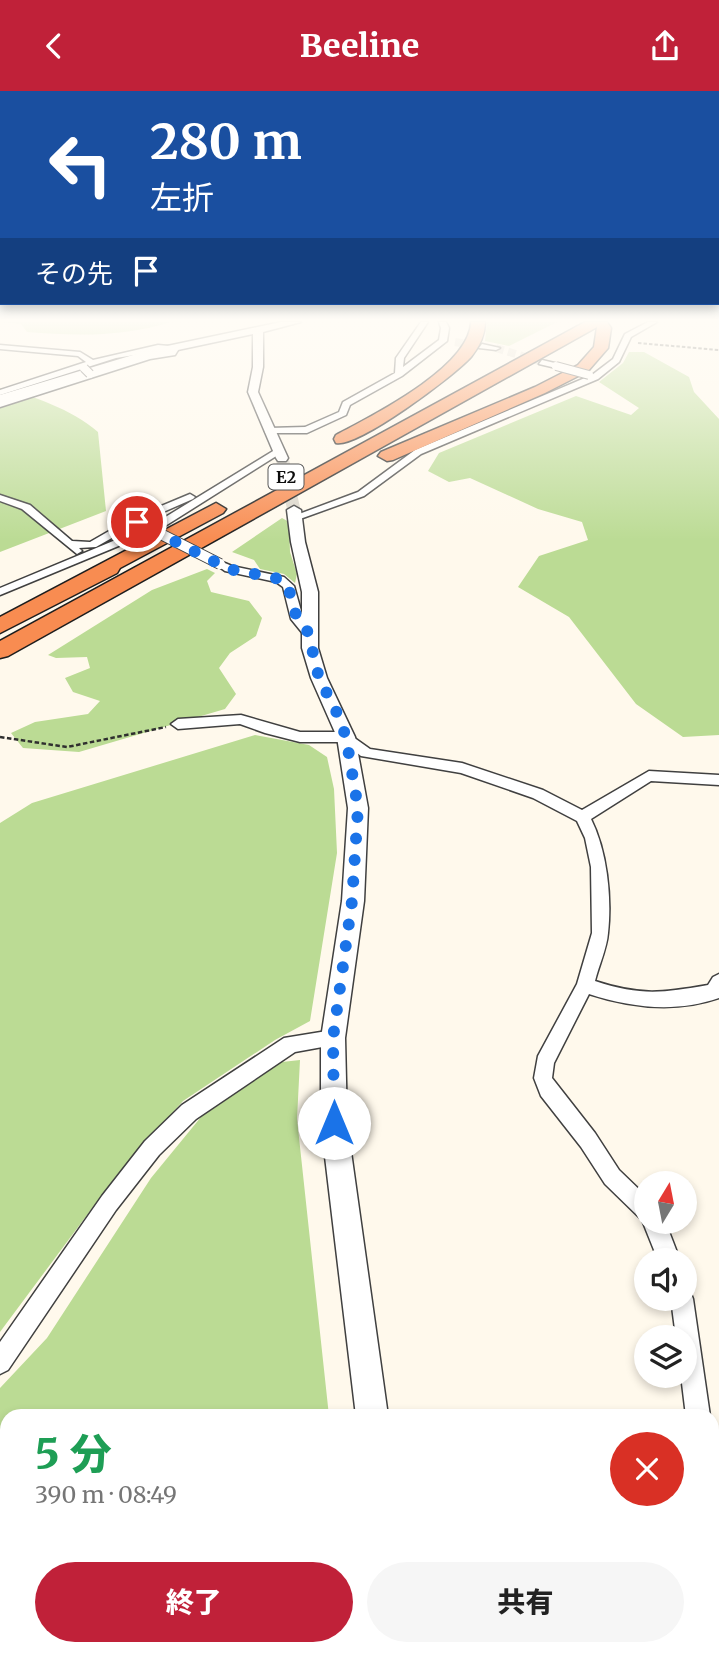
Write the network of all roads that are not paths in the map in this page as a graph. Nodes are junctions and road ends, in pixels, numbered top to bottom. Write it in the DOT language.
graph roads {
  1 [pos="19,395"];
  2 [pos="21,395"];
  3 [pos="254,395"];
  4 [pos="362,395"];
  5 [pos="410,395"];
  6 [pos="444,395"];
  7 [pos="456,395"];
  8 [pos="527,395"];
  9 [pos="548,395"];
  10 [pos="0,402"];
  11 [pos="269,431"];
  12 [pos="329,446"];
  13 [pos="285,458"];
  14 [pos="272,478"];
  15 [pos="231,480"];
  16 [pos="250,490"];
  17 [pos="0,498"];
  18 [pos="295,514"];
  19 [pos="135,521"];
  20 [pos="71,544"];
  21 [pos="82,557"];
  22 [pos="130,581"];
  23 [pos="0,592"];
  24 [pos="0,625"];
  25 [pos="308,632"];
  26 [pos="0,651"];
  27 [pos="178,724"];
  28 [pos="346,737"];
  29 [pos="719,780"];
  30 [pos="583,817"];
  31 [pos="719,982"];
  32 [pos="585,985"];
  33 [pos="333,1038"];
  34 [pos="634,1199"];
  35 [pos="684,1311"];
  36 [pos="0,1362"];
  37 [pos="371,1409"];
  38 [pos="697,1409"];
  1 -- 10 [label="street"];
  2 -- 10 [label="street"];
  3 -- 11 [label="street"];
  4 -- 11 [label="street"];
  5 -- 12 [label="highway"];
  6 -- 24 [label="highway, E2"];
  7 -- 22 [label="highway, E2"];
  8 -- 22 [label="highway"];
  9 -- 18 [label="street"];
  11 -- 13 [label="street"];
  13 -- 14 [label="highway"];
  13 -- 15 [label="street"];
  15 -- 19 [label="street"];
  15 -- 21 [label="street"];
  16 -- 24 [label="highway"];
  17 -- 20 [label="street"];
  18 -- 25 [label="street"];
  19 -- 20 [label="street"];
  19 -- 25 [label="street, bridge"];
  20 -- 21 [label="street"];
  21 -- 23 [label="street"];
  22 -- 26 [label="highway, E2"];
  25 -- 28 [label="street"];
  27 -- 28 [label="street"];
  28 -- 30 [label="street"];
  28 -- 33 [label="street"];
  29 -- 30 [label="street"];
  30 -- 32 [label="street"];
  31 -- 32 [label="street"];
  32 -- 34 [label="street"];
  33 -- 36 [label="street"];
  33 -- 37 [label="street"];
  35 -- 38 [label="street"];
}
